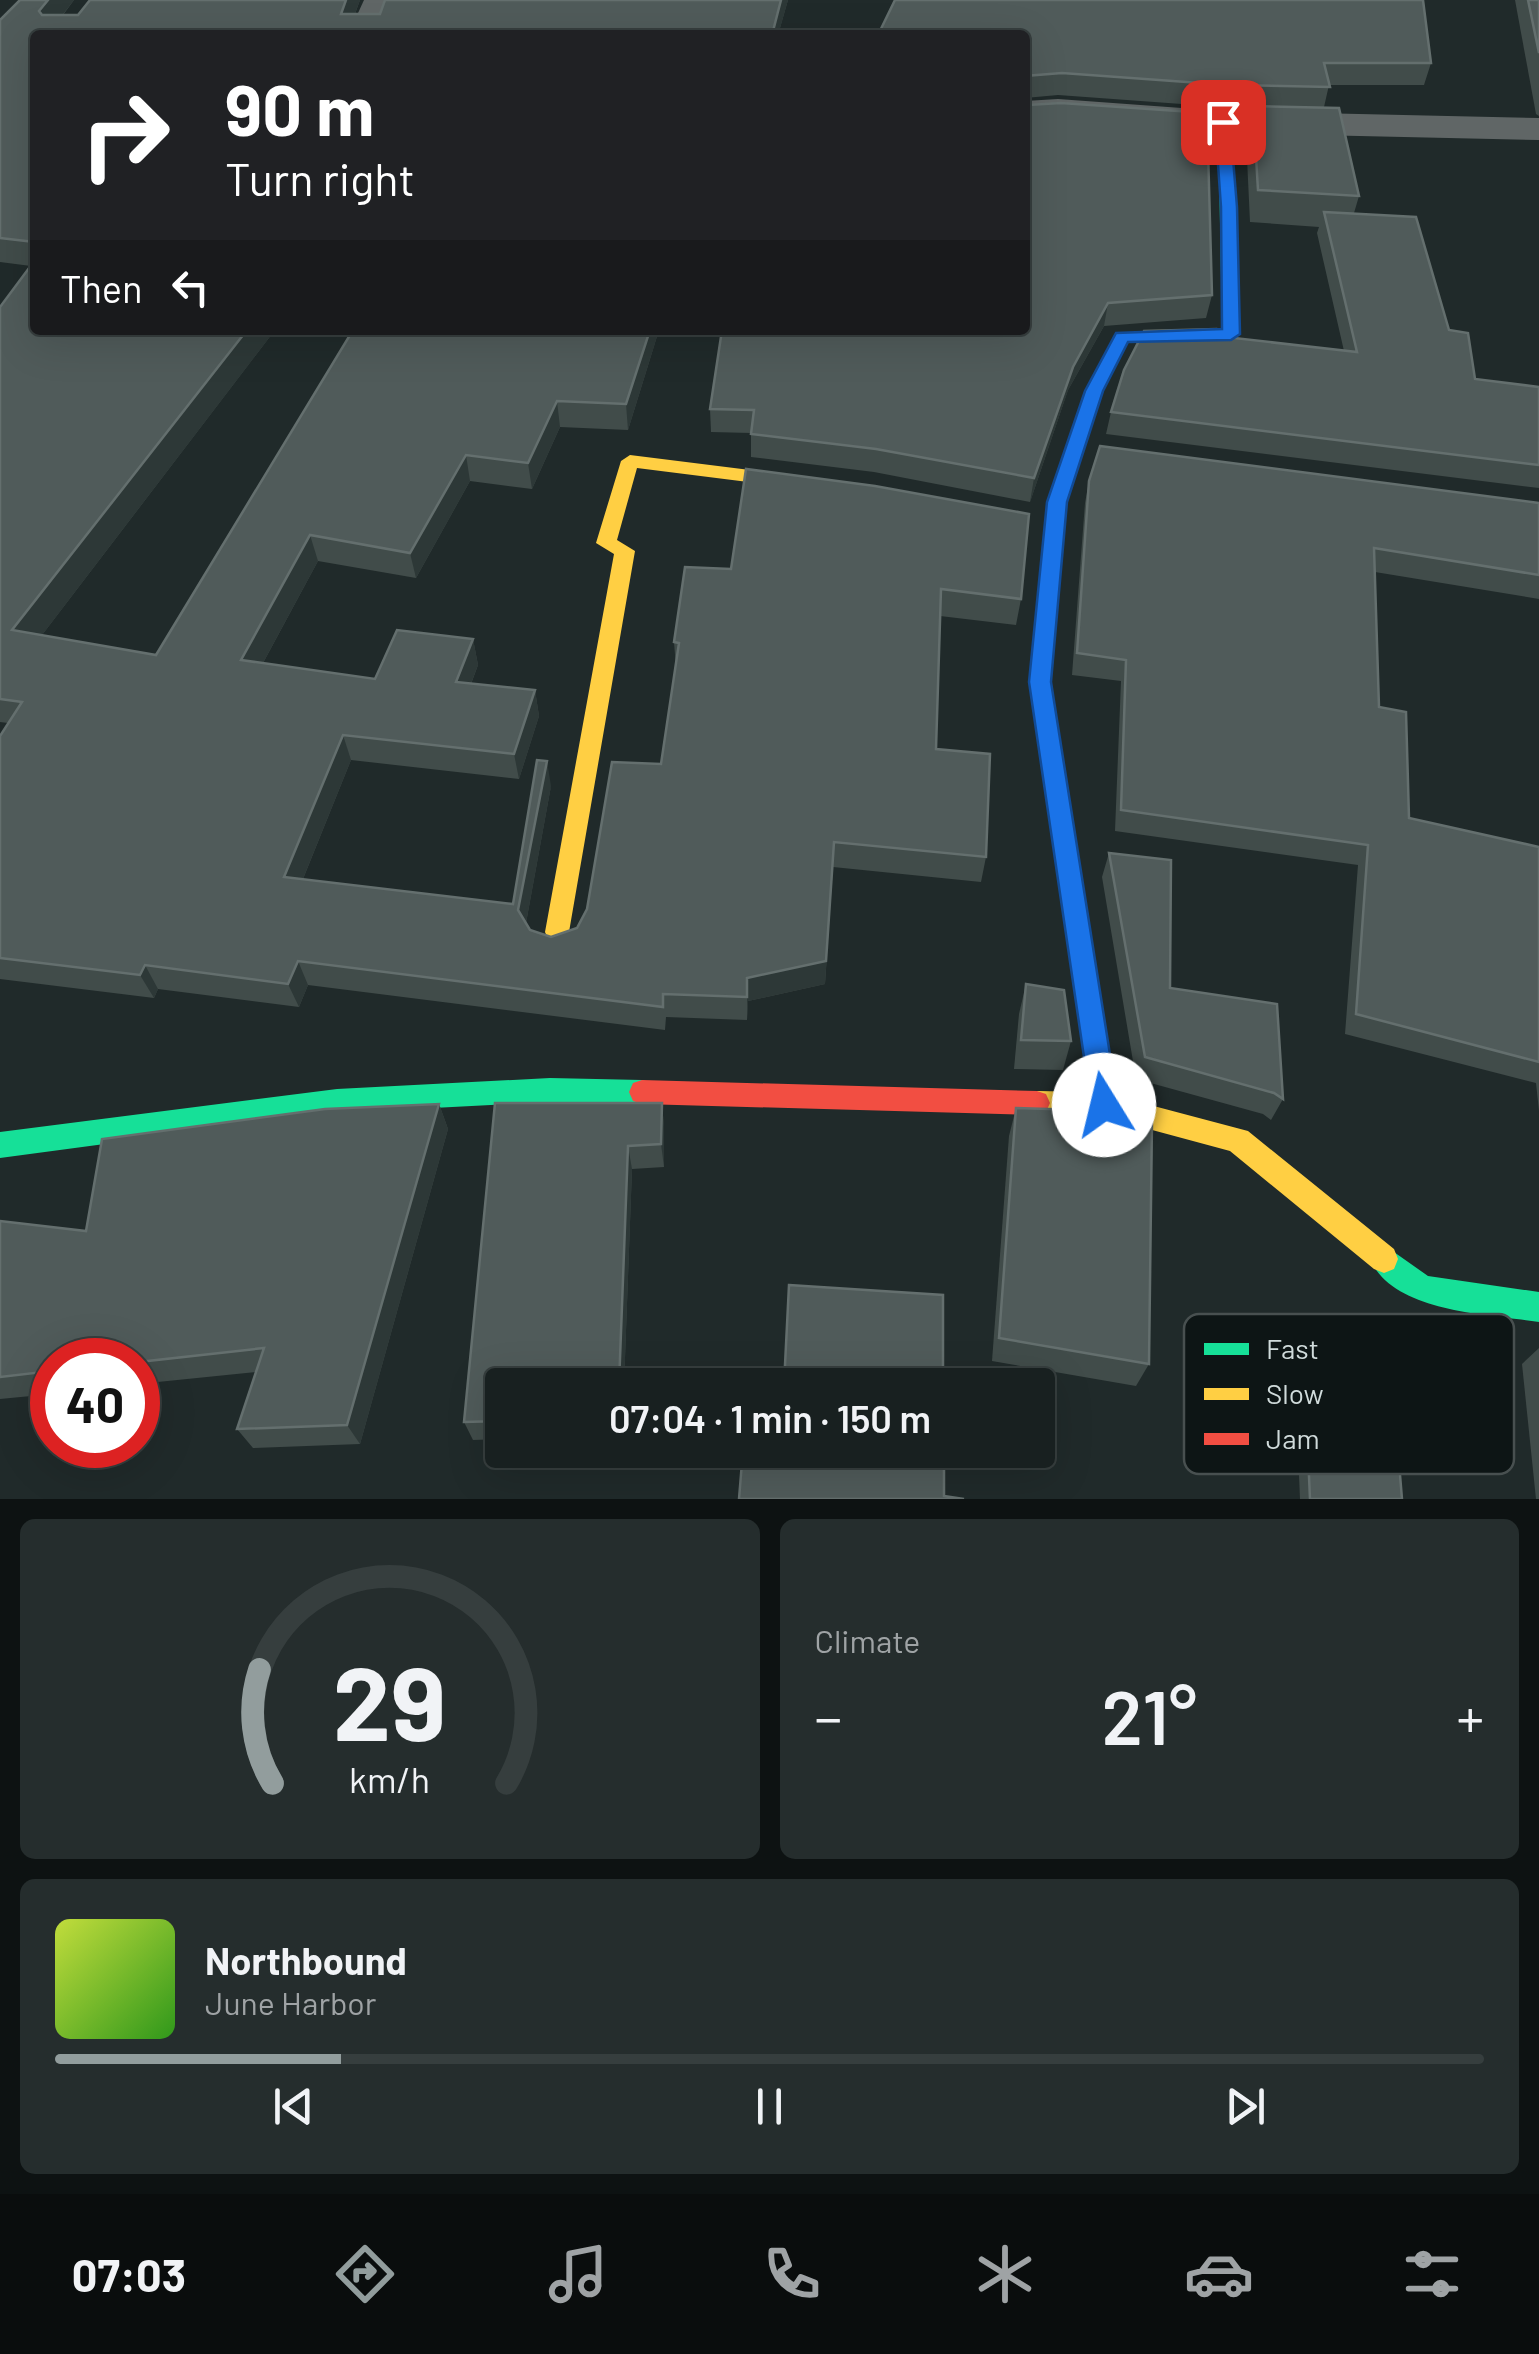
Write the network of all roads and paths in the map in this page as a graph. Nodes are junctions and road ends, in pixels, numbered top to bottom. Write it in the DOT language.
graph roads {
  1 [pos="380,0"];
  2 [pos="366,30"];
  3 [pos="1030,112"];
  4 [pos="1223,122"];
  5 [pos="1539,129"];
  6 [pos="836,487"];
  7 [pos="557,932"];
  8 [pos="1104,1105"];
  9 [pos="0,1145"];
  10 [pos="1539,1306"];
  1 -- 2 [label="street"];
  3 -- 4 [label="street"];
  4 -- 5 [label="street"];
  4 -- 8 [label="street"];
  6 -- 7 [label="street"];
  8 -- 9 [label="street"];
  8 -- 10 [label="street"];
}
